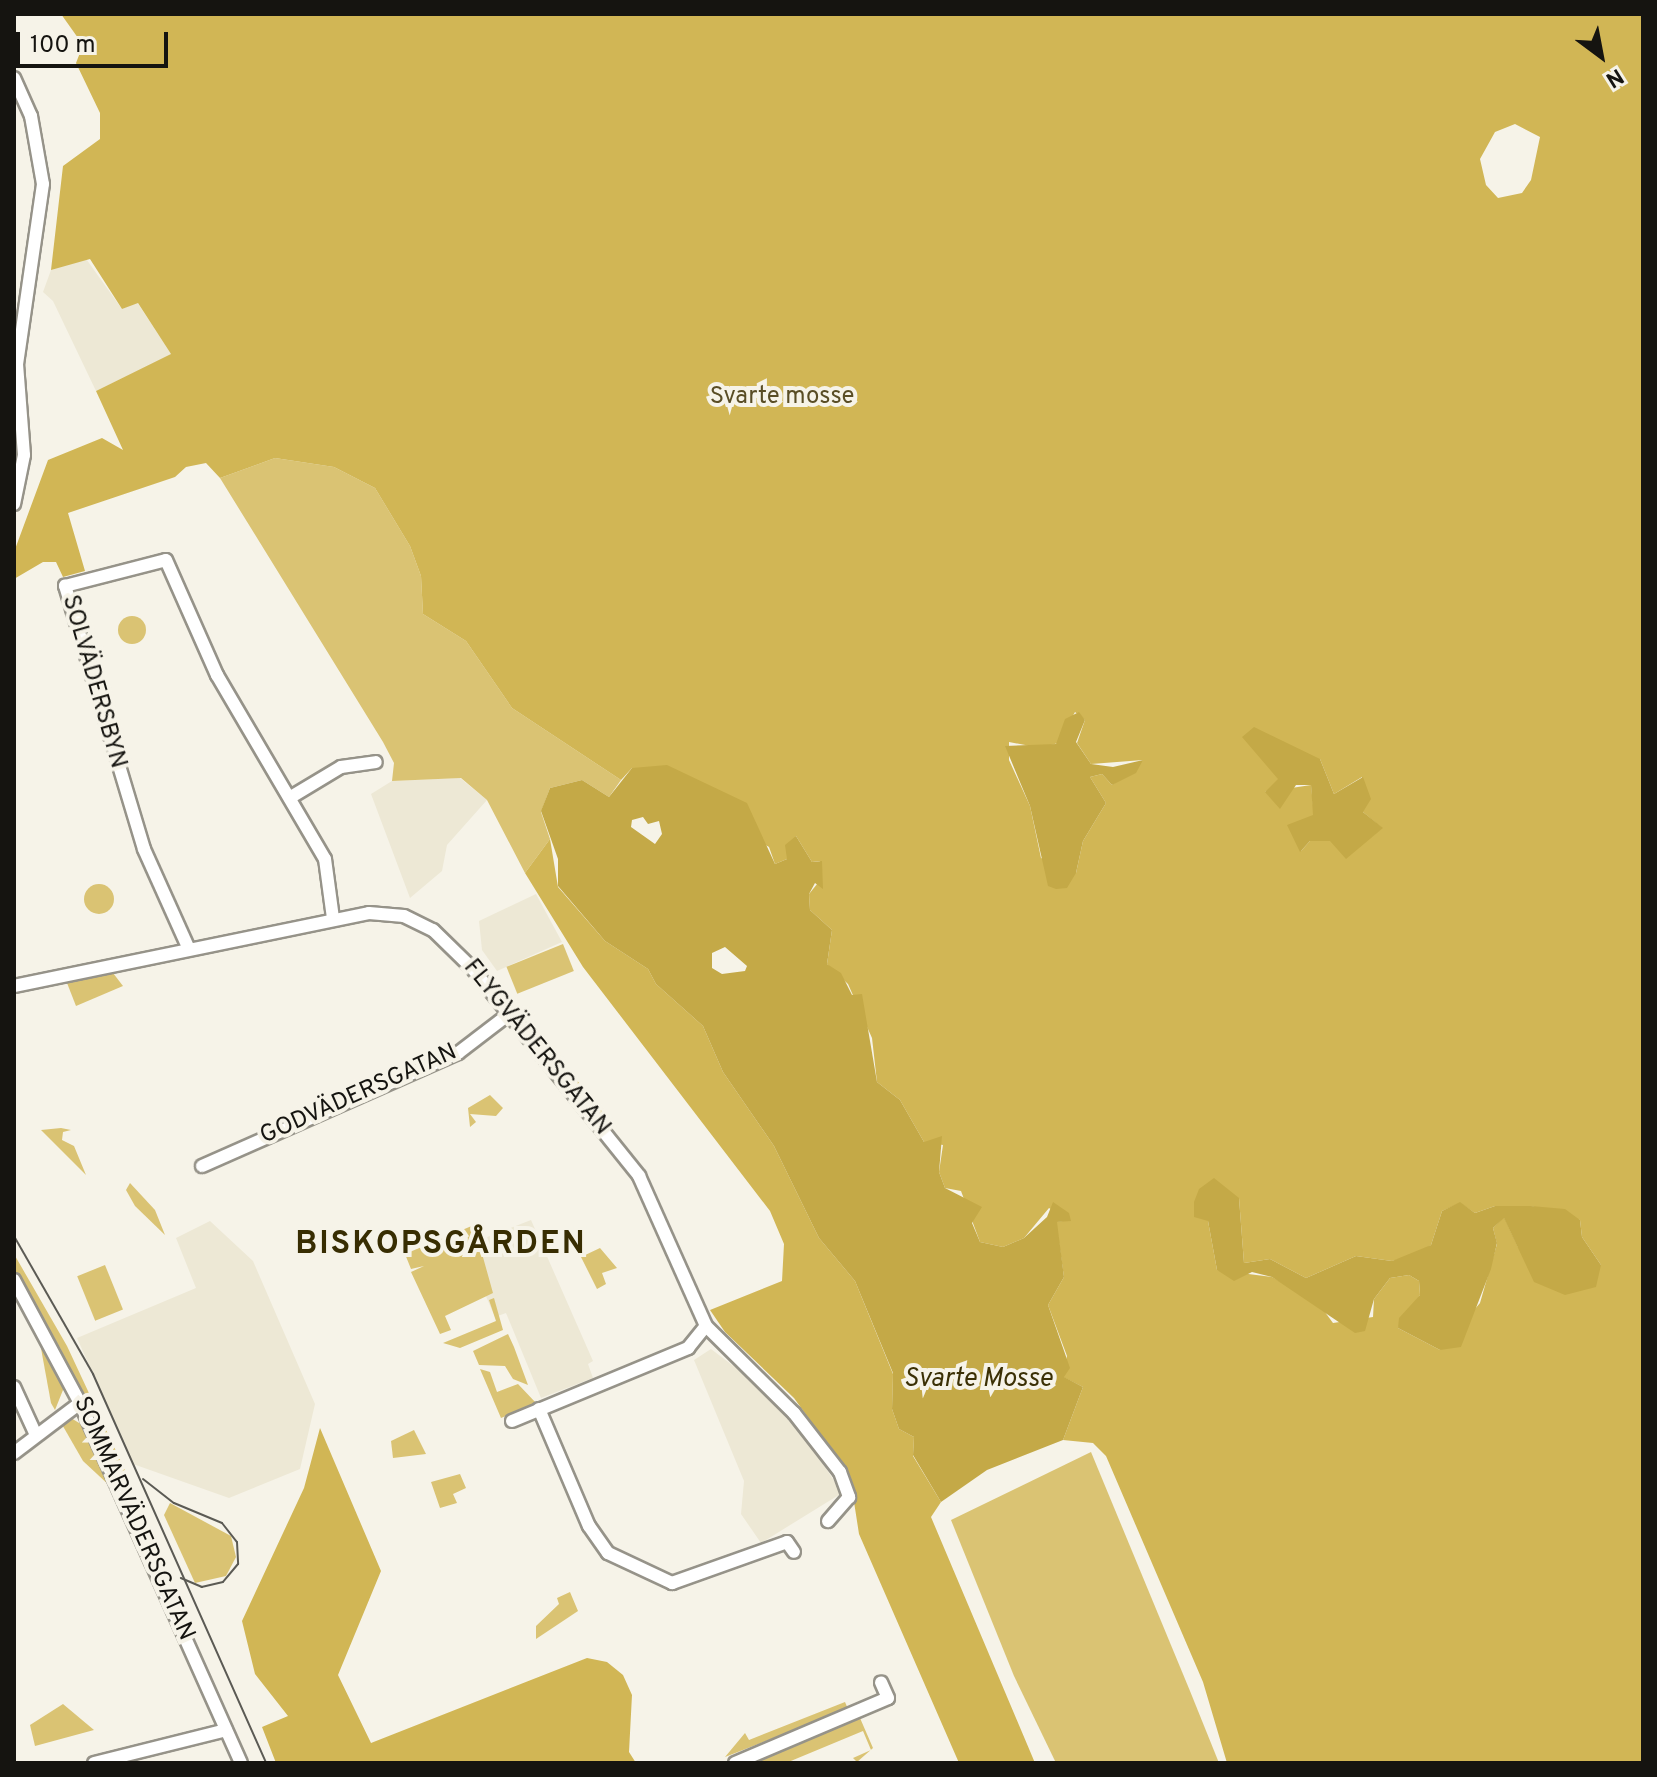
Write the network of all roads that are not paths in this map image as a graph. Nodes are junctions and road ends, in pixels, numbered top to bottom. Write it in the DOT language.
graph roads {
  1 [pos="15,83"];
  2 [pos="20,300"];
  3 [pos="14,504"];
  4 [pos="376,762"];
  5 [pos="291,797"];
  6 [pos="333,918"];
  7 [pos="188,947"];
  8 [pos="14,986"];
  9 [pos="509,1014"];
  10 [pos="202,1166"];
  11 [pos="14,1280"];
  12 [pos="706,1326"];
  13 [pos="14,1387"];
  14 [pos="80,1403"];
  15 [pos="539,1409"];
  16 [pos="512,1421"];
  17 [pos="36,1435"];
  18 [pos="14,1453"];
  19 [pos="828,1521"];
  20 [pos="794,1552"];
  21 [pos="881,1682"];
  22 [pos="226,1730"];
  23 [pos="94,1763"];
  24 [pos="241,1763"];
  25 [pos="735,1763"];
  1 -- 2 [label="street"];
  2 -- 3 [label="street"];
  4 -- 5 [label="street"];
  5 -- 6 [label="street, SOLVÄDERSBYN"];
  5 -- 7 [label="street, SOLVÄDERSBYN"];
  6 -- 7 [label="street, FLYGVÄDERSGATAN"];
  6 -- 9 [label="street, FLYGVÄDERSGATAN"];
  7 -- 8 [label="street, FLYGVÄDERSGATAN"];
  9 -- 10 [label="street, GODVÄDERSGATAN"];
  9 -- 12 [label="street, FLYGVÄDERSGATAN"];
  11 -- 14 [label="street, SOMMARVÄDERSGATAN"];
  12 -- 15 [label="street"];
  12 -- 19 [label="street, FLYGVÄDERSGATAN"];
  13 -- 17 [label="street"];
  14 -- 17 [label="street"];
  14 -- 22 [label="street, SOMMARVÄDERSGATAN"];
  15 -- 16 [label="street"];
  15 -- 20 [label="street"];
  17 -- 18 [label="street"];
  21 -- 25 [label="street"];
  22 -- 23 [label="street"];
  22 -- 24 [label="street, SOMMARVÄDERSGATAN"];
}
